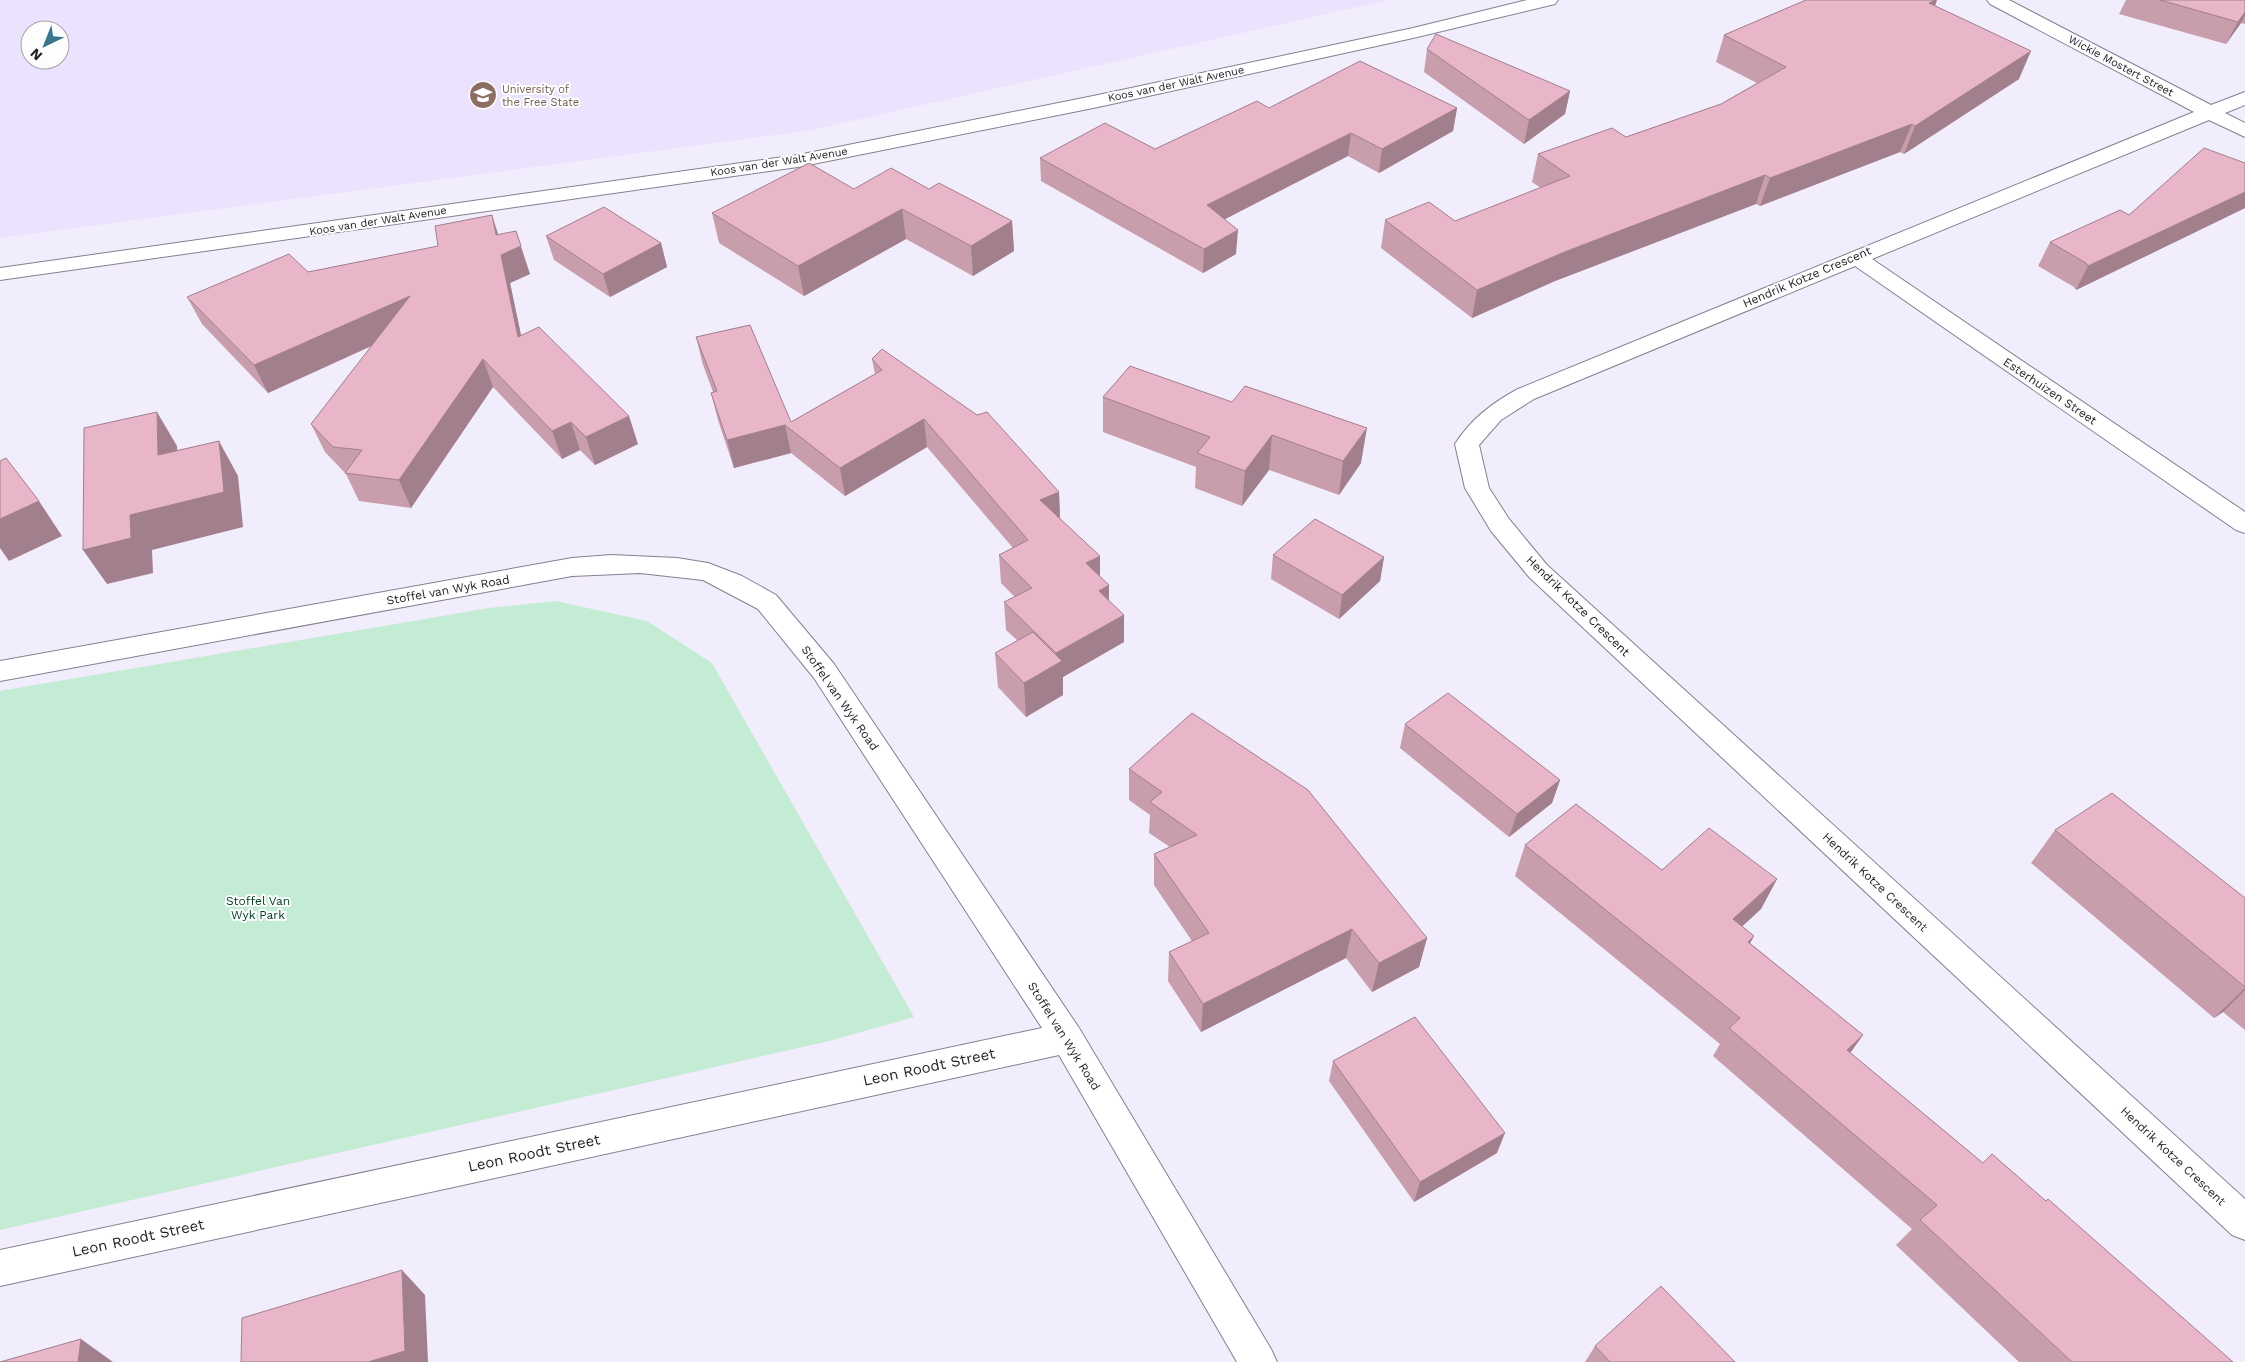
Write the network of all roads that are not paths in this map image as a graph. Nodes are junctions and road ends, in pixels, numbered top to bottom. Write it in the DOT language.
graph roads {
  1 [pos="1548,0"];
  2 [pos="1996,0"];
  3 [pos="2245,98"];
  4 [pos="2209,112"];
  5 [pos="2245,131"];
  6 [pos="1855,257"];
  7 [pos="0,274"];
  8 [pos="2245,524"];
  9 [pos="0,671"];
  10 [pos="1067,1038"];
  11 [pos="2245,1223"];
  12 [pos="0,1268"];
  13 [pos="1258,1362"];
  1 -- 7 [label="street, Koos van der Walt Avenue"];
  2 -- 4 [label="street, Wickie Mostert Street"];
  3 -- 4 [label="street, Hendrik Kotze Crescent"];
  4 -- 5 [label="street, Wickie Mostert Street"];
  4 -- 6 [label="street, Hendrik Kotze Crescent"];
  6 -- 8 [label="street, Esterhuizen Street"];
  6 -- 11 [label="street, Hendrik Kotze Crescent"];
  9 -- 10 [label="street, Stoffel van Wyk Road"];
  10 -- 12 [label="street, Leon Roodt Street"];
  10 -- 13 [label="street, Stoffel van Wyk Road"];
}
